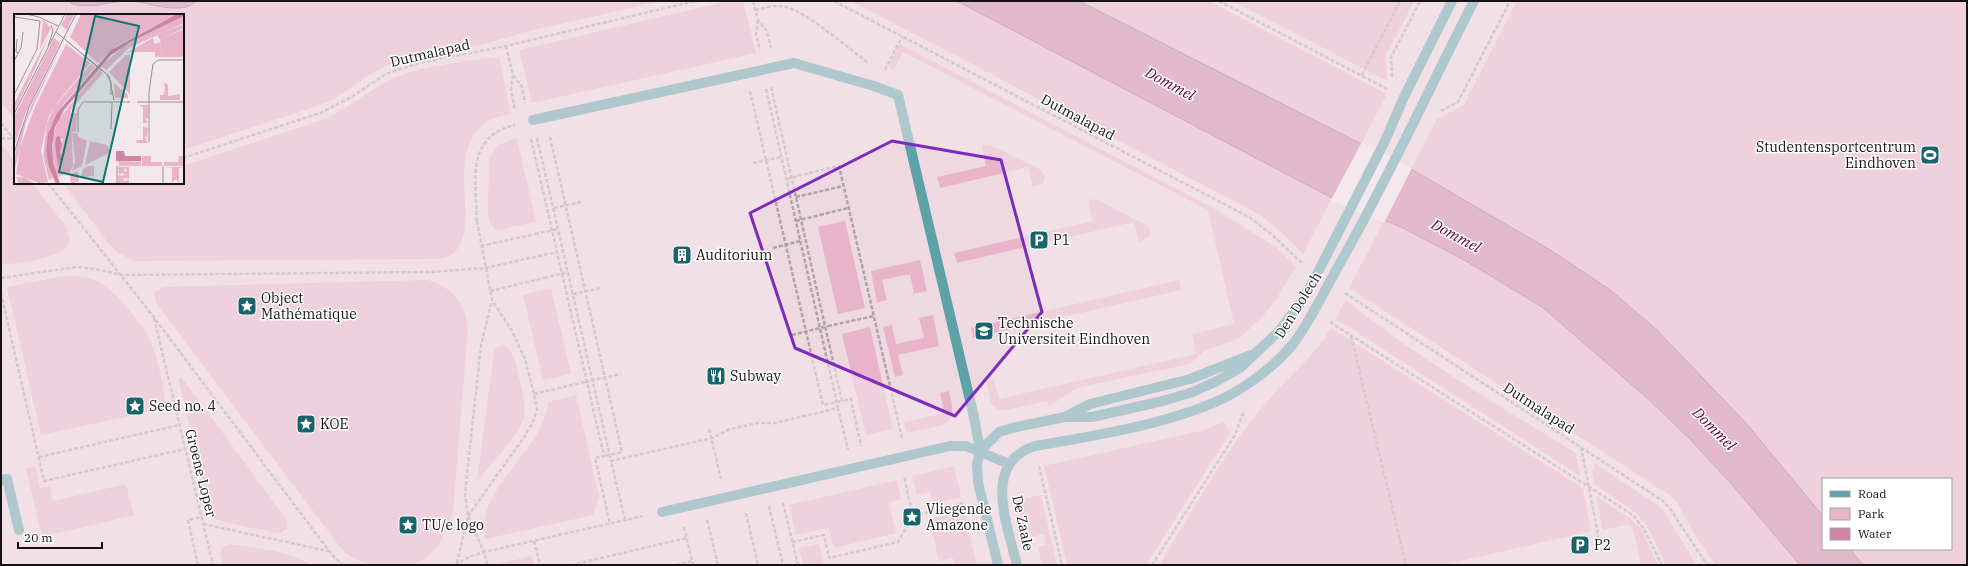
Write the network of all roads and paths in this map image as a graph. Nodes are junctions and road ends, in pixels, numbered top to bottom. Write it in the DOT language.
graph roads {
  1 [pos="695,1"];
  2 [pos="753,1"];
  3 [pos="834,1"];
  4 [pos="1219,1"];
  5 [pos="1400,1"];
  6 [pos="1420,1"];
  7 [pos="1452,1"];
  8 [pos="1474,1"];
  9 [pos="1510,1"];
  10 [pos="756,10"];
  11 [pos="758,20"];
  12 [pos="902,37"];
  13 [pos="506,46"];
  14 [pos="761,54"];
  15 [pos="772,54"];
  16 [pos="870,64"];
  17 [pos="762,69"];
  18 [pos="513,75"];
  19 [pos="1362,76"];
  20 [pos="771,84"];
  21 [pos="1392,84"];
  22 [pos="750,90"];
  23 [pos="887,90"];
  24 [pos="1392,91"];
  25 [pos="526,107"];
  26 [pos="1422,107"];
  27 [pos="516,113"];
  28 [pos="533,120"];
  29 [pos="1,123"];
  30 [pos="529,132"];
  31 [pos="549,136"];
  32 [pos="1,138"];
  33 [pos="14,140"];
  34 [pos="781,157"];
  35 [pos="184,158"];
  36 [pos="753,163"];
  37 [pos="786,179"];
  38 [pos="49,184"];
  39 [pos="844,186"];
  40 [pos="796,197"];
  41 [pos="581,202"];
  42 [pos="554,208"];
  43 [pos="848,208"];
  44 [pos="796,221"];
  45 [pos="558,229"];
  46 [pos="800,241"];
  47 [pos="481,246"];
  48 [pos="773,248"];
  49 [pos="557,252"];
  50 [pos="1303,265"];
  51 [pos="485,268"];
  52 [pos="568,272"];
  53 [pos="121,275"];
  54 [pos="1,278"];
  55 [pos="601,288"];
  56 [pos="1339,289"];
  57 [pos="490,291"];
  58 [pos="1,293"];
  59 [pos="574,294"];
  60 [pos="492,300"];
  61 [pos="153,316"];
  62 [pos="874,316"];
  63 [pos="1324,318"];
  64 [pos="792,334"];
  65 [pos="1351,335"];
  66 [pos="1254,354"];
  67 [pos="621,374"];
  68 [pos="1249,382"];
  69 [pos="534,394"];
  70 [pos="842,401"];
  71 [pos="838,408"];
  72 [pos="1065,417"];
  73 [pos="179,425"];
  74 [pos="710,429"];
  75 [pos="859,437"];
  76 [pos="712,438"];
  77 [pos="1035,446"];
  78 [pos="1581,447"];
  79 [pos="185,449"];
  80 [pos="980,451"];
  81 [pos="604,456"];
  82 [pos="39,457"];
  83 [pos="903,457"];
  84 [pos="611,461"];
  85 [pos="1009,464"];
  86 [pos="852,469"];
  87 [pos="1,480"];
  88 [pos="779,485"];
  89 [pos="1589,486"];
  90 [pos="765,488"];
  91 [pos="741,494"];
  92 [pos="725,497"];
  93 [pos="983,499"];
  94 [pos="703,502"];
  95 [pos="680,508"];
  96 [pos="662,512"];
  97 [pos="468,516"];
  98 [pos="913,516"];
  99 [pos="202,517"];
  100 [pos="625,520"];
  101 [pos="203,524"];
  102 [pos="610,524"];
  103 [pos="18,530"];
  104 [pos="687,538"];
  105 [pos="534,541"];
  106 [pos="792,542"];
  107 [pos="329,551"];
  108 [pos="484,552"];
  109 [pos="1598,552"];
  110 [pos="692,561"];
  111 [pos="456,564"];
  112 [pos="198,565"];
  113 [pos="213,565"];
  114 [pos="342,565"];
  115 [pos="487,565"];
  116 [pos="540,565"];
  117 [pos="571,565"];
  118 [pos="676,565"];
  119 [pos="693,565"];
  120 [pos="718,565"];
  121 [pos="758,565"];
  122 [pos="783,565"];
  123 [pos="798,565"];
  124 [pos="998,565"];
  125 [pos="1017,565"];
  126 [pos="1062,565"];
  127 [pos="1152,565"];
  128 [pos="1406,565"];
  129 [pos="1662,565"];
  130 [pos="1707,565"];
  1 -- 13 [label="path, Dutmalapad"];
  2 -- 10 [label="path"];
  3 -- 12 [label="path, Dutmalapad"];
  4 -- 19 [label="path"];
  5 -- 19 [label="path"];
  6 -- 21 [label="path"];
  7 -- 66 [label="street, Den Dolech"];
  8 -- 26 [label="street, Den Dolech"];
  9 -- 26 [label="path"];
  10 -- 11 [label="path"];
  10 -- 16 [label="path"];
  11 -- 14 [label="path"];
  11 -- 15 [label="path"];
  12 -- 23 [label="path"];
  12 -- 50 [label="path, Dutmalapad"];
  13 -- 18 [label="path"];
  13 -- 35 [label="path, Dutmalapad"];
  17 -- 23 [label="street, bridge"];
  17 -- 28 [label="street, bridge"];
  17 -- 34 [label="path, bridge"];
  18 -- 25 [label="path"];
  18 -- 27 [label="path"];
  19 -- 24 [label="path"];
  20 -- 40 [label="path"];
  22 -- 70 [label="path"];
  23 -- 80 [label="street"];
  26 -- 68 [label="street, Den Dolech"];
  28 -- 42 [label="path, bridge"];
  28 -- 47 [label="path, bridge"];
  29 -- 33 [label="path"];
  30 -- 49 [label="path"];
  31 -- 81 [label="path"];
  32 -- 33 [label="path"];
  34 -- 36 [label="path, bridge"];
  34 -- 37 [label="path, bridge"];
  37 -- 39 [label="path, bridge"];
  37 -- 44 [label="path, bridge"];
  38 -- 53 [label="path"];
  39 -- 40 [label="path"];
  39 -- 43 [label="path"];
  40 -- 70 [label="path"];
  41 -- 42 [label="path, bridge"];
  42 -- 45 [label="path, bridge"];
  43 -- 44 [label="path, bridge"];
  43 -- 62 [label="path"];
  44 -- 46 [label="path, bridge"];
  45 -- 47 [label="path, bridge"];
  45 -- 52 [label="path, bridge"];
  46 -- 48 [label="path, bridge"];
  46 -- 71 [label="path, bridge"];
  47 -- 51 [label="path"];
  49 -- 51 [label="path"];
  49 -- 81 [label="path"];
  51 -- 53 [label="path"];
  51 -- 57 [label="path"];
  52 -- 57 [label="path, bridge"];
  52 -- 59 [label="path, bridge"];
  53 -- 54 [label="path"];
  53 -- 61 [label="path"];
  55 -- 59 [label="path, bridge"];
  56 -- 78 [label="path, Dutmalapad"];
  57 -- 60 [label="path"];
  58 -- 82 [label="path"];
  59 -- 84 [label="path, bridge"];
  60 -- 69 [label="path"];
  60 -- 97 [label="path"];
  61 -- 73 [label="path, Groene Loper"];
  61 -- 107 [label="path"];
  62 -- 64 [label="path, bridge"];
  62 -- 83 [label="path"];
  63 -- 65 [label="path"];
  65 -- 89 [label="path"];
  65 -- 128 [label="path"];
  66 -- 72 [label="street, Den Dolech"];
  66 -- 72 [label="street, Den Dolech"];
  67 -- 69 [label="path, bridge"];
  68 -- 77 [label="street, Den Dolech"];
  68 -- 127 [label="path"];
  69 -- 97 [label="path"];
  70 -- 75 [label="path"];
  71 -- 76 [label="path"];
  71 -- 86 [label="path"];
  72 -- 80 [label="street, Den Dolech"];
  73 -- 79 [label="path, Groene Loper"];
  73 -- 82 [label="path"];
  74 -- 76 [label="path"];
  76 -- 84 [label="path"];
  76 -- 92 [label="path"];
  77 -- 85 [label="street, Den Dolech"];
  77 -- 126 [label="path"];
  78 -- 89 [label="path"];
  78 -- 130 [label="path, Dutmalapad"];
  79 -- 82 [label="path"];
  79 -- 99 [label="path, Groene Loper"];
  80 -- 83 [label="street"];
  80 -- 85 [label="street"];
  80 -- 93 [label="street"];
  81 -- 102 [label="path"];
  83 -- 86 [label="street"];
  83 -- 98 [label="path"];
  84 -- 100 [label="path"];
  85 -- 125 [label="street, De Zaale"];
  86 -- 88 [label="street"];
  87 -- 103 [label="street"];
  88 -- 90 [label="street"];
  88 -- 106 [label="path"];
  89 -- 109 [label="path"];
  89 -- 129 [label="path"];
  90 -- 91 [label="street"];
  90 -- 122 [label="path"];
  91 -- 92 [label="street"];
  91 -- 121 [label="path"];
  92 -- 94 [label="street"];
  93 -- 98 [label="path"];
  93 -- 124 [label="street"];
  94 -- 95 [label="street"];
  94 -- 120 [label="path"];
  95 -- 96 [label="street"];
  95 -- 104 [label="path"];
  96 -- 100 [label="path"];
  97 -- 108 [label="path"];
  97 -- 111 [label="path"];
  98 -- 106 [label="path"];
  99 -- 101 [label="path, Groene Loper"];
  99 -- 112 [label="path"];
  100 -- 102 [label="path"];
  101 -- 107 [label="path"];
  101 -- 113 [label="path, Groene Loper"];
  102 -- 105 [label="path"];
  104 -- 110 [label="path"];
  104 -- 117 [label="path"];
  105 -- 108 [label="path"];
  105 -- 116 [label="path"];
  106 -- 123 [label="path"];
  107 -- 114 [label="path"];
  108 -- 111 [label="path"];
  108 -- 115 [label="path"];
  110 -- 118 [label="path"];
  110 -- 119 [label="path"];
}
